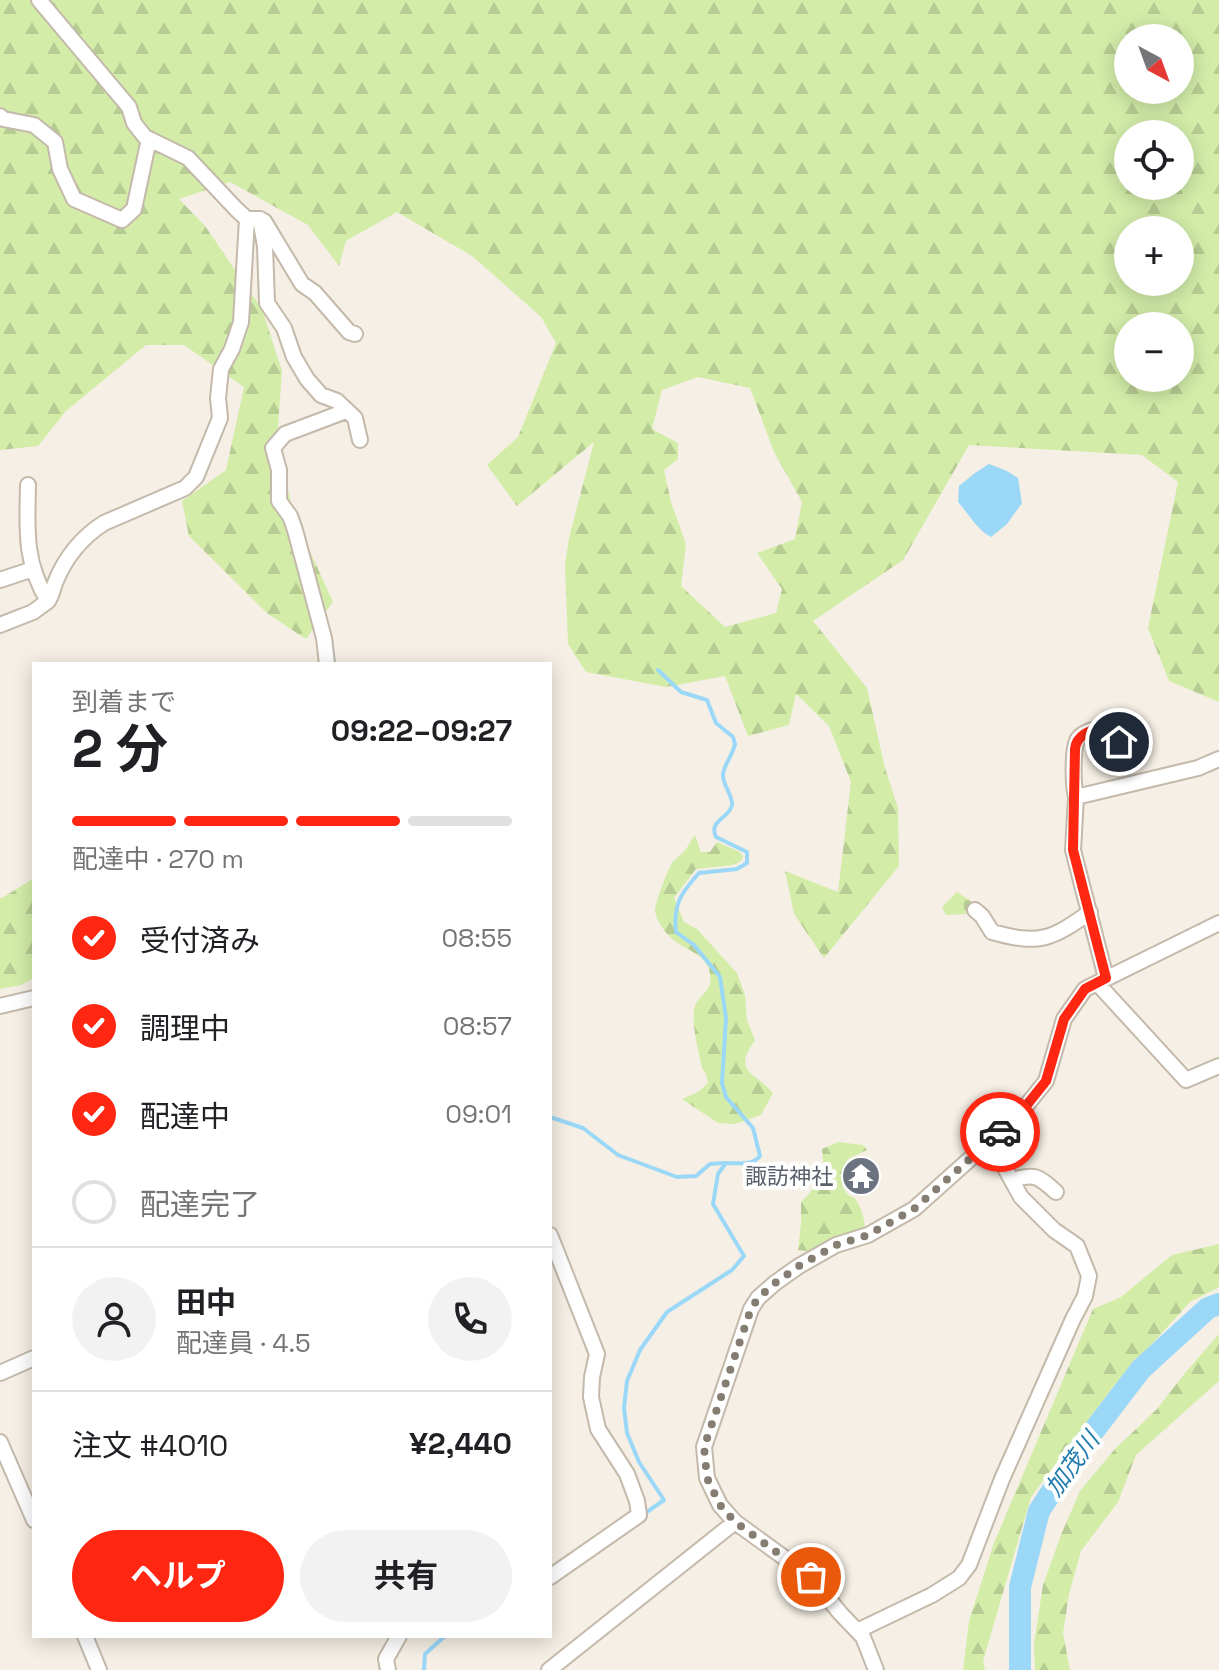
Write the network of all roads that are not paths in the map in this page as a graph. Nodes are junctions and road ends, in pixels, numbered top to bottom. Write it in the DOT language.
graph roads {
  1 [pos="39,0"];
  2 [pos="0,116"];
  3 [pos="149,139"];
  4 [pos="254,219"];
  5 [pos="355,334"];
  6 [pos="346,411"];
  7 [pos="360,440"];
  8 [pos="28,485"];
  9 [pos="33,569"];
  10 [pos="0,580"];
  11 [pos="48,601"];
  12 [pos="0,625"];
  13 [pos="327,662"];
  14 [pos="1119,742"];
  15 [pos="1219,759"];
  16 [pos="1076,797"];
  17 [pos="975,910"];
  18 [pos="1090,912"];
  19 [pos="1219,923"];
  20 [pos="1101,980"];
  21 [pos="32,998"];
  22 [pos="0,1006"];
  23 [pos="1219,1066"];
  24 [pos="990,1141"];
  25 [pos="1012,1180"];
  26 [pos="1056,1192"];
  27 [pos="552,1240"];
  28 [pos="32,1359"];
  29 [pos="0,1373"];
  30 [pos="0,1442"];
  31 [pos="32,1515"];
  32 [pos="735,1522"];
  33 [pos="552,1576"];
  34 [pos="857,1631"];
  35 [pos="86,1638"];
  36 [pos="398,1638"];
  37 [pos="99,1670"];
  38 [pos="388,1670"];
  39 [pos="549,1670"];
  40 [pos="876,1670"];
  1 -- 3 [label="street"];
  2 -- 3 [label="street"];
  3 -- 4 [label="street"];
  4 -- 5 [label="street"];
  4 -- 6 [label="street"];
  4 -- 11 [label="street"];
  6 -- 7 [label="street"];
  6 -- 13 [label="street"];
  8 -- 9 [label="street"];
  9 -- 10 [label="street"];
  9 -- 11 [label="street"];
  11 -- 12 [label="street"];
  14 -- 16 [label="street"];
  15 -- 16 [label="street"];
  16 -- 18 [label="street"];
  17 -- 18 [label="street"];
  18 -- 20 [label="street"];
  19 -- 20 [label="street"];
  20 -- 23 [label="street"];
  20 -- 24 [label="street"];
  21 -- 22 [label="street"];
  24 -- 25 [label="street"];
  24 -- 32 [label="street"];
  25 -- 26 [label="street"];
  25 -- 34 [label="street"];
  27 -- 33 [label="street"];
  28 -- 29 [label="street"];
  30 -- 31 [label="street"];
  32 -- 34 [label="street"];
  32 -- 39 [label="street"];
  34 -- 40 [label="street"];
  35 -- 37 [label="street"];
  36 -- 38 [label="street"];
}
